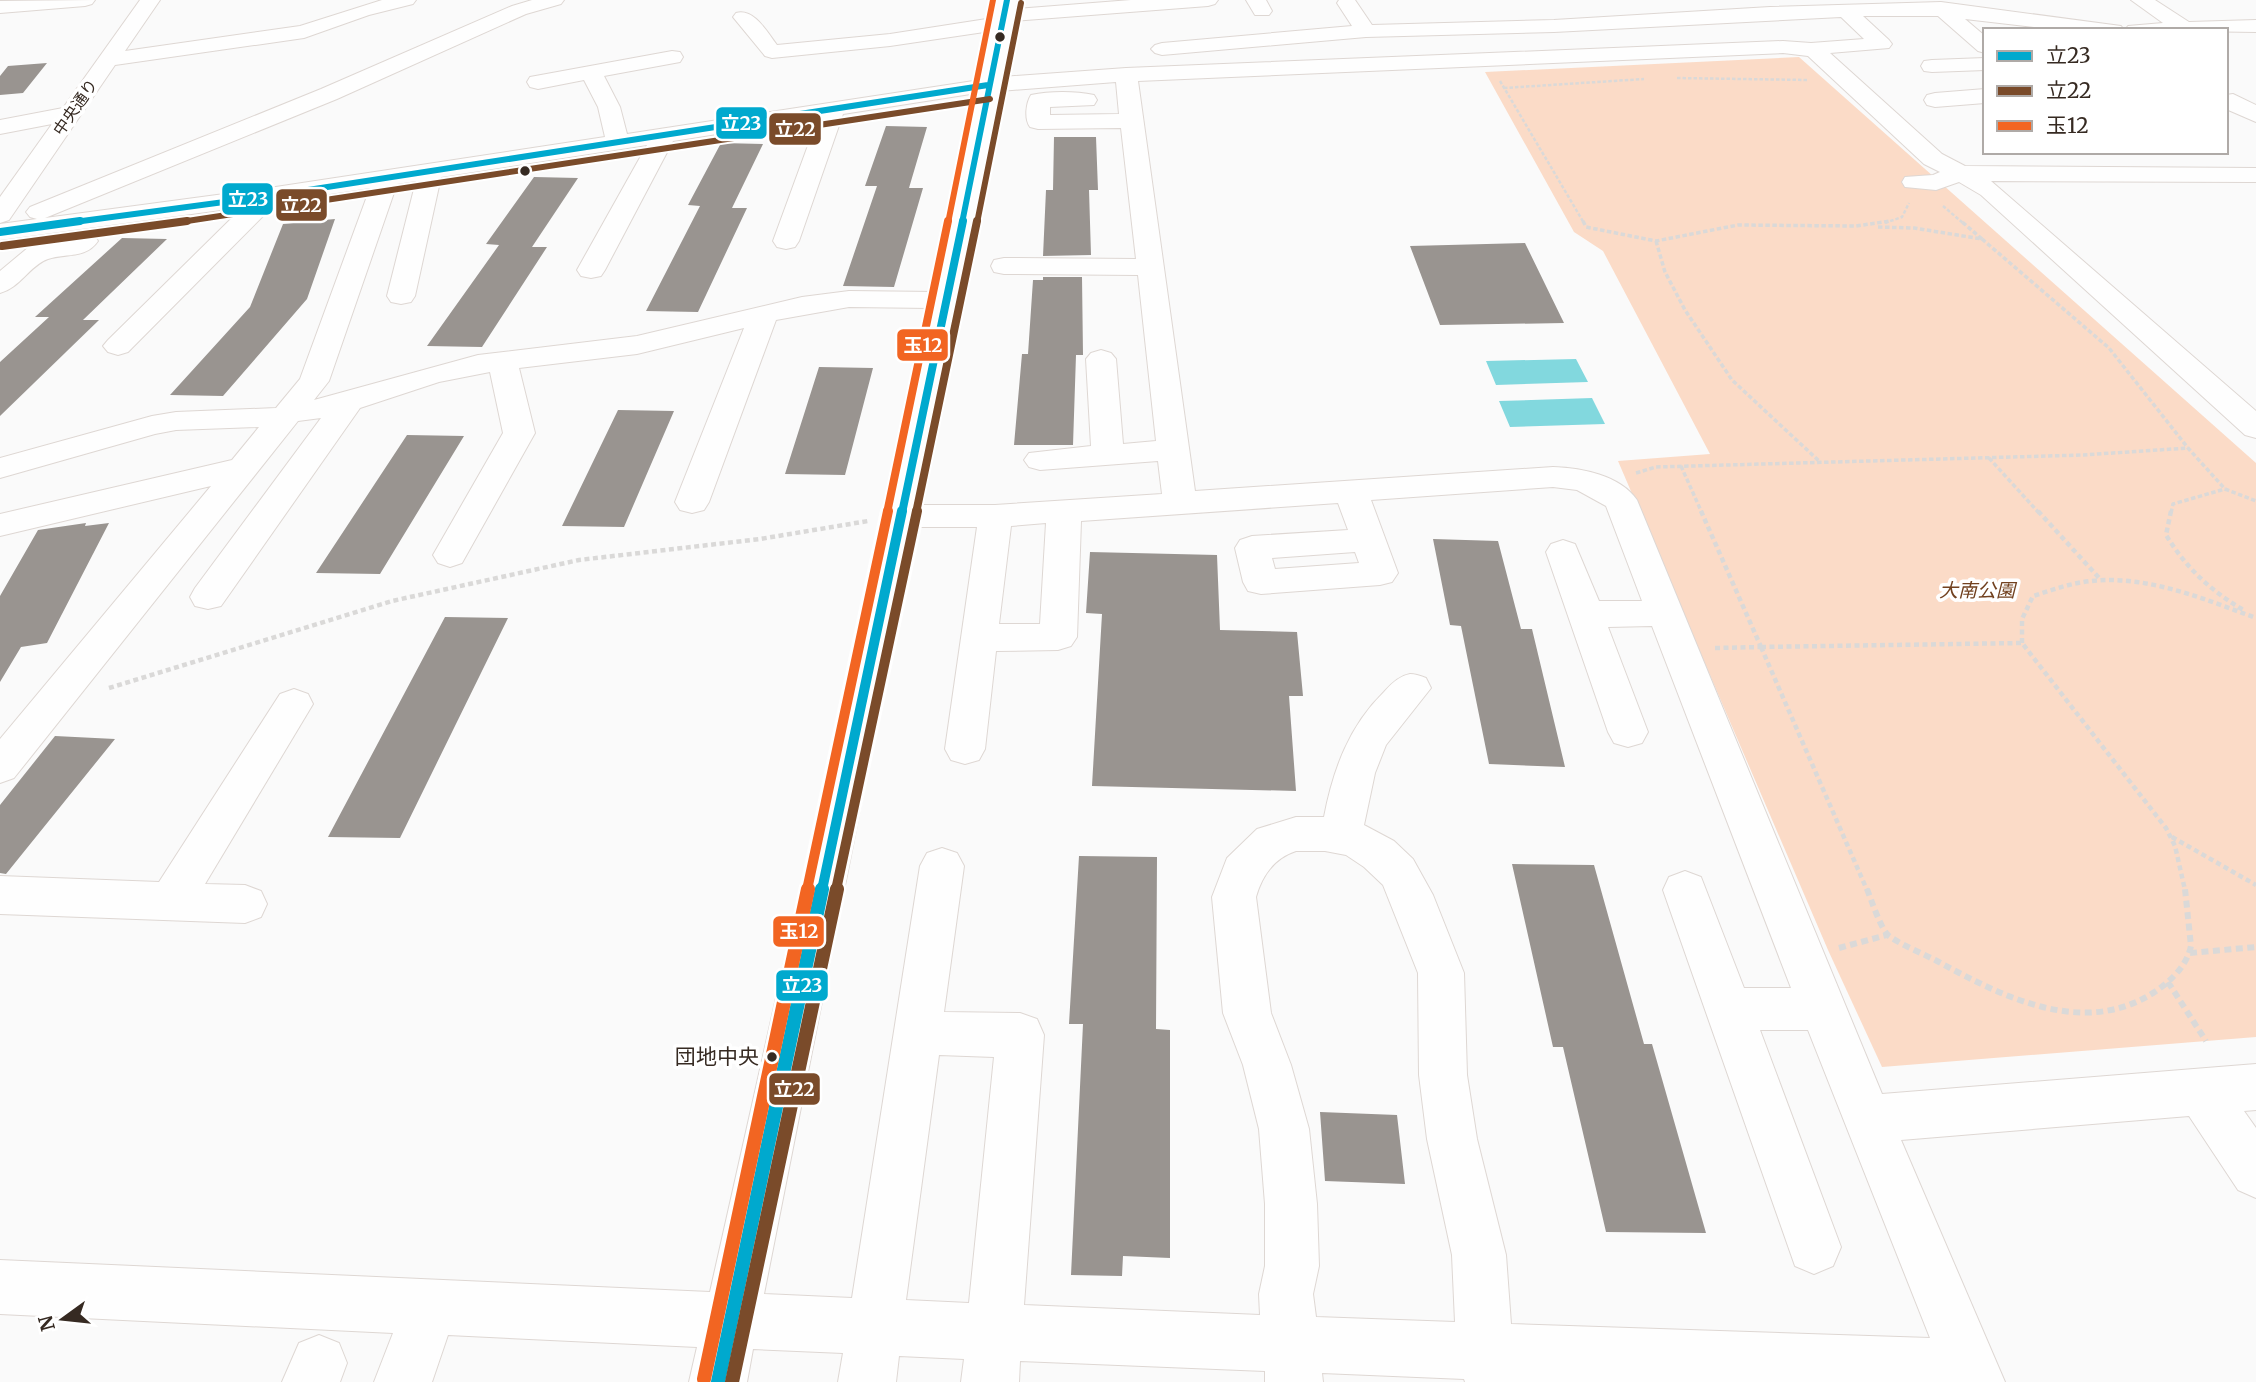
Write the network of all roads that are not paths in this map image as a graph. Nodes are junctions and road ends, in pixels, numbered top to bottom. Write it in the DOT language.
graph roads {
  1 [pos="85,0"];
  2 [pos="150,0"];
  3 [pos="406,0"];
  4 [pos="554,0"];
  5 [pos="1208,0"];
  6 [pos="1550,0"];
  7 [pos="1643,0"];
  8 [pos="2141,0"];
  9 [pos="1347,3"];
  10 [pos="1818,5"];
  11 [pos="1940,5"];
  12 [pos="1764,6"];
  13 [pos="4,7"];
  14 [pos="1714,8"];
  15 [pos="1845,10"];
  16 [pos="1004,13"];
  17 [pos="743,17"];
  18 [pos="1654,20"];
  19 [pos="1554,26"];
  20 [pos="2256,26"];
  21 [pos="2100,28"];
  22 [pos="2184,28"];
  23 [pos="2209,28"];
  24 [pos="1366,31"];
  25 [pos="1981,40"];
  26 [pos="1814,50"];
  27 [pos="1145,51"];
  28 [pos="672,57"];
  29 [pos="1559,57"];
  30 [pos="108,60"];
  31 [pos="1034,60"];
  32 [pos="1983,64"];
  33 [pos="1932,66"];
  34 [pos="591,73"];
  35 [pos="990,74"];
  36 [pos="1820,81"];
  37 [pos="538,82"];
  38 [pos="1983,96"];
  39 [pos="1129,98"];
  40 [pos="1935,100"];
  41 [pos="2228,102"];
  42 [pos="833,109"];
  43 [pos="71,113"];
  44 [pos="2256,115"];
  45 [pos="1860,122"];
  46 [pos="0,127"];
  47 [pos="664,135"];
  48 [pos="618,143"];
  49 [pos="2158,154"];
  50 [pos="430,172"];
  51 [pos="1960,173"];
  52 [pos="2256,175"];
  53 [pos="2200,176"];
  54 [pos="386,179"];
  55 [pos="1910,181"];
  56 [pos="269,196"];
  57 [pos="0,215"];
  58 [pos="111,217"];
  59 [pos="0,230"];
  60 [pos="786,241"];
  61 [pos="1004,266"];
  62 [pos="1150,267"];
  63 [pos="591,270"];
  64 [pos="0,285"];
  65 [pos="401,296"];
  66 [pos="947,300"];
  67 [pos="764,313"];
  68 [pos="118,346"];
  69 [pos="1101,359"];
  70 [pos="502,361"];
  71 [pos="349,401"];
  72 [pos="286,415"];
  73 [pos="2256,428"];
  74 [pos="1173,450"];
  75 [pos="1108,455"];
  76 [pos="1040,460"];
  77 [pos="0,468"];
  78 [pos="242,468"];
  79 [pos="1351,492"];
  80 [pos="692,502"];
  81 [pos="1180,504"];
  82 [pos="1064,512"];
  83 [pos="900,516"];
  84 [pos="995,516"];
  85 [pos="0,525"];
  86 [pos="1367,540"];
  87 [pos="1563,552"];
  88 [pos="450,555"];
  89 [pos="208,597"];
  90 [pos="1666,613"];
  91 [pos="1585,614"];
  92 [pos="980,638"];
  93 [pos="1412,688"];
  94 [pos="294,704"];
  95 [pos="1628,732"];
  96 [pos="965,749"];
  97 [pos="0,767"];
  98 [pos="1341,837"];
  99 [pos="942,866"];
  100 [pos="1685,890"];
  101 [pos="0,895"];
  102 [pos="171,901"];
  103 [pos="245,904"];
  104 [pos="1728,1009"];
  105 [pos="1825,1009"];
  106 [pos="917,1033"];
  107 [pos="2256,1087"];
  108 [pos="2201,1092"];
  109 [pos="1867,1119"];
  110 [pos="2256,1172"];
  111 [pos="1814,1248"];
  112 [pos="0,1287"];
  113 [pos="431,1307"];
  114 [pos="731,1322"];
  115 [pos="875,1327"];
  116 [pos="992,1356"];
  117 [pos="1292,1363"];
  118 [pos="1490,1368"];
  119 [pos="1974,1375"];
  120 [pos="402,1382"];
  121 [pos="718,1382"];
  122 [pos="867,1382"];
  1 -- 13 [label="street"];
  2 -- 30 [label="street, 中央通り"];
  3 -- 30 [label="street"];
  4 -- 59 [label="street"];
  5 -- 16 [label="street"];
  6 -- 19 [label="street"];
  7 -- 18 [label="street"];
  8 -- 22 [label="street"];
  9 -- 24 [label="street"];
  10 -- 12 [label="street"];
  10 -- 15 [label="street"];
  11 -- 15 [label="street"];
  11 -- 21 [label="street"];
  11 -- 25 [label="street"];
  12 -- 14 [label="street"];
  14 -- 18 [label="street"];
  15 -- 26 [label="street"];
  16 -- 17 [label="street"];
  16 -- 35 [label="street"];
  18 -- 19 [label="street"];
  19 -- 24 [label="street"];
  19 -- 29 [label="street"];
  20 -- 23 [label="street"];
  24 -- 27 [label="street"];
  26 -- 29 [label="street"];
  26 -- 51 [label="street"];
  28 -- 34 [label="street"];
  29 -- 39 [label="street"];
  30 -- 43 [label="street, 中央通り"];
  31 -- 35 [label="street"];
  32 -- 33 [label="street"];
  34 -- 37 [label="street"];
  34 -- 48 [label="street"];
  35 -- 39 [label="street"];
  35 -- 42 [label="street"];
  35 -- 66 [label="street"];
  36 -- 45 [label="street"];
  38 -- 40 [label="street"];
  39 -- 62 [label="street"];
  41 -- 44 [label="street"];
  42 -- 47 [label="street"];
  42 -- 60 [label="street"];
  43 -- 46 [label="street"];
  43 -- 57 [label="street, 中央通り"];
  47 -- 48 [label="street"];
  47 -- 63 [label="street"];
  48 -- 50 [label="street"];
  49 -- 53 [label="street"];
  50 -- 54 [label="street"];
  50 -- 65 [label="street"];
  51 -- 53 [label="street"];
  51 -- 55 [label="street"];
  51 -- 73 [label="street"];
  52 -- 53 [label="street"];
  54 -- 56 [label="street"];
  54 -- 72 [label="street"];
  56 -- 58 [label="street"];
  56 -- 68 [label="street"];
  58 -- 59 [label="street"];
  58 -- 64 [label="street"];
  61 -- 62 [label="street"];
  62 -- 74 [label="street"];
  66 -- 67 [label="street"];
  66 -- 83 [label="street"];
  67 -- 70 [label="street"];
  67 -- 80 [label="street"];
  69 -- 75 [label="street"];
  70 -- 71 [label="street"];
  70 -- 88 [label="street"];
  71 -- 72 [label="street"];
  71 -- 89 [label="street"];
  72 -- 77 [label="street"];
  72 -- 78 [label="street"];
  74 -- 75 [label="street"];
  74 -- 81 [label="street"];
  75 -- 76 [label="street"];
  78 -- 85 [label="street"];
  78 -- 97 [label="street"];
  79 -- 81 [label="street"];
  79 -- 86 [label="street"];
  79 -- 90 [label="street"];
  81 -- 82 [label="street"];
  82 -- 84 [label="street"];
  82 -- 92 [label="street"];
  83 -- 84 [label="street"];
  83 -- 114 [label="street"];
  84 -- 92 [label="street"];
  87 -- 91 [label="street"];
  90 -- 91 [label="street"];
  90 -- 105 [label="street"];
  91 -- 95 [label="street"];
  92 -- 96 [label="street"];
  93 -- 98 [label="street"];
  94 -- 102 [label="street"];
  98 -- 117 [label="street"];
  98 -- 118 [label="street"];
  99 -- 106 [label="street"];
  100 -- 104 [label="street"];
  101 -- 102 [label="street"];
  102 -- 103 [label="street"];
  104 -- 105 [label="street"];
  104 -- 111 [label="street"];
  105 -- 109 [label="street"];
  106 -- 115 [label="street"];
  106 -- 116 [label="street"];
  107 -- 108 [label="street"];
  108 -- 109 [label="street"];
  108 -- 110 [label="street"];
  109 -- 119 [label="street"];
  112 -- 113 [label="street"];
  113 -- 114 [label="street"];
  113 -- 120 [label="street"];
  114 -- 115 [label="street"];
  114 -- 121 [label="street"];
  115 -- 116 [label="street"];
  115 -- 122 [label="street"];
  116 -- 117 [label="street"];
  117 -- 118 [label="street"];
  118 -- 119 [label="street"];
}
